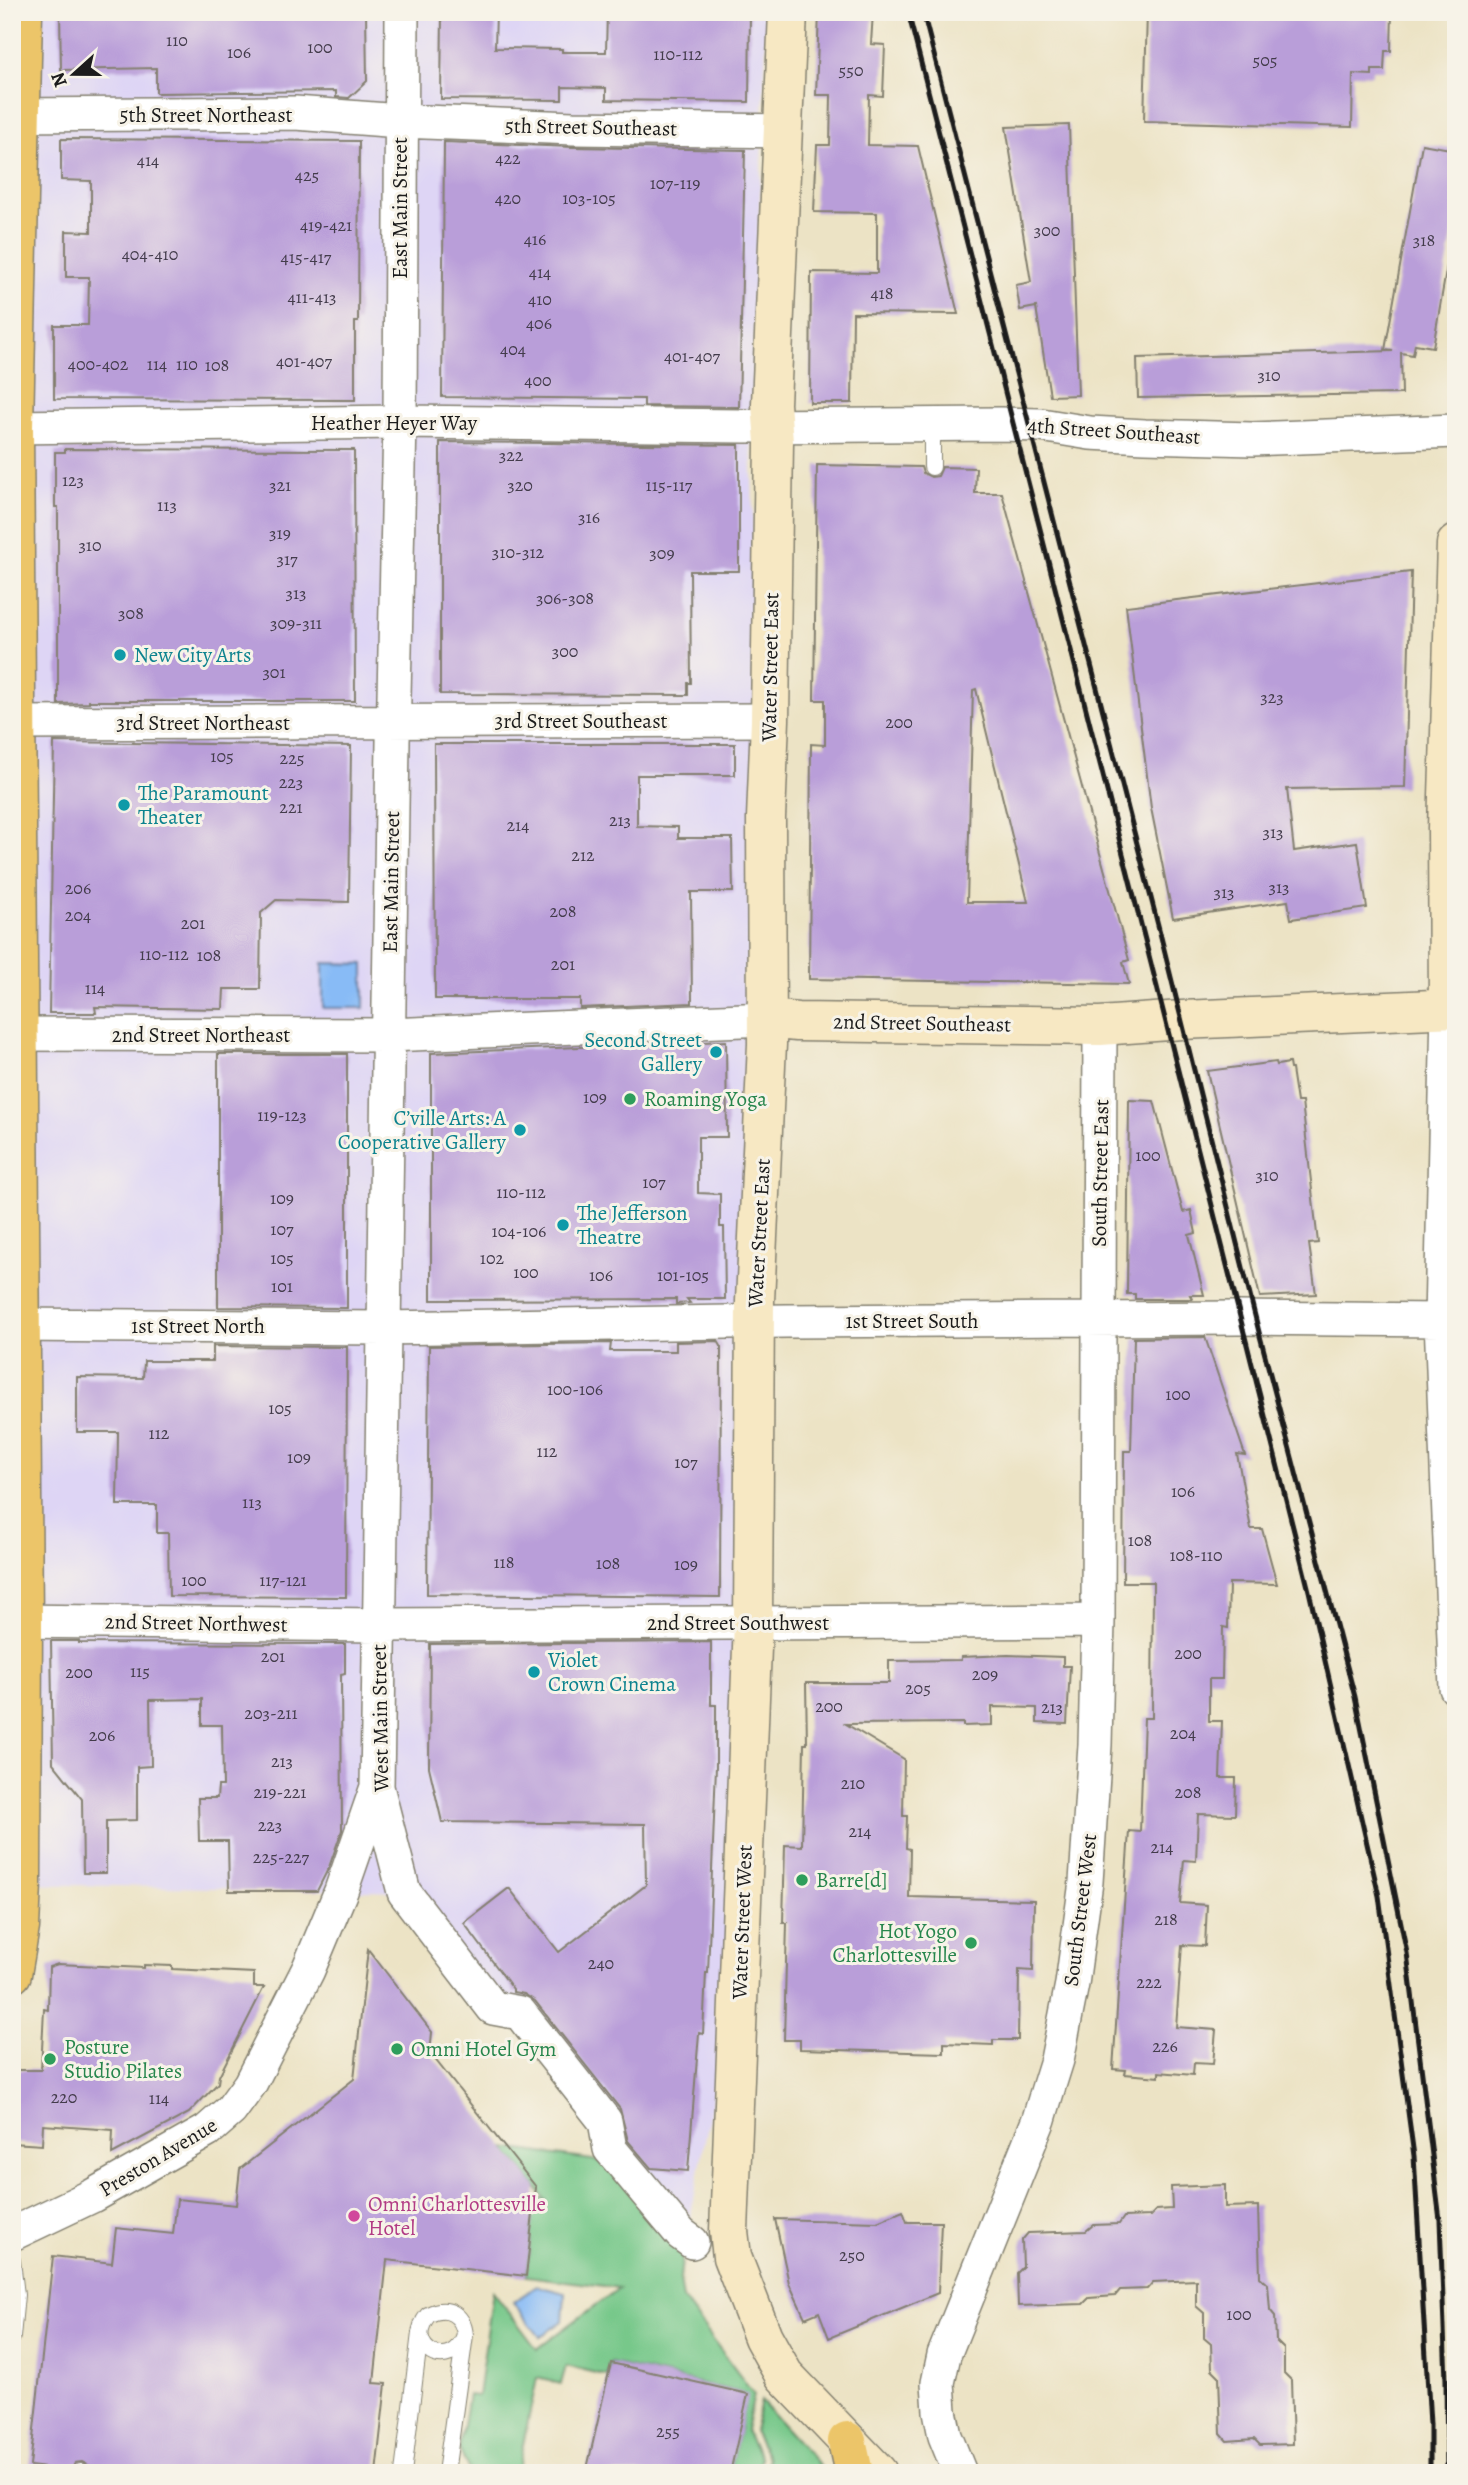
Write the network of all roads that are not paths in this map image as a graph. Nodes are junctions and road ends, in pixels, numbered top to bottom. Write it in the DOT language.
graph roads {
  1 [pos="23,12"];
  2 [pos="402,12"];
  3 [pos="788,12"];
  4 [pos="17,115"];
  5 [pos="400,121"];
  6 [pos="782,131"];
  7 [pos="442,403"];
  8 [pos="355,420"];
  9 [pos="400,420"];
  10 [pos="773,425"];
  11 [pos="932,425"];
  12 [pos="13,427"];
  13 [pos="1456,431"];
  14 [pos="440,436"];
  15 [pos="932,467"];
  16 [pos="1456,544"];
  17 [pos="770,720"];
  18 [pos="15,723"];
  19 [pos="393,723"];
  20 [pos="1452,1008"];
  21 [pos="767,1019"];
  22 [pos="1100,1026"];
  23 [pos="15,1034"];
  24 [pos="389,1035"];
  25 [pos="1098,1320"];
  26 [pos="755,1321"];
  27 [pos="1441,1321"];
  28 [pos="16,1325"];
  29 [pos="384,1328"];
  30 [pos="1450,1437"];
  31 [pos="17,1493"];
  32 [pos="18,1620"];
  33 [pos="753,1622"];
  34 [pos="1098,1622"];
  35 [pos="379,1625"];
  36 [pos="1456,1688"];
  37 [pos="377,1787"];
  38 [pos="12,1975"];
  39 [pos="12,2234"];
  40 [pos="692,2242"];
  41 [pos="12,2261"];
  42 [pos="420,2331"];
  43 [pos="465,2335"];
  44 [pos="12,2337"];
  45 [pos="850,2457"];
  46 [pos="404,2473"];
  47 [pos="446,2473"];
  48 [pos="878,2473"];
  49 [pos="960,2473"];
  1 -- 4 [label="main road"];
  2 -- 5 [label="street, East Main Street"];
  3 -- 6 [label="street, Water Street East"];
  4 -- 5 [label="street, 5th Street Northeast"];
  4 -- 12 [label="main road"];
  5 -- 6 [label="street, 5th Street Southeast"];
  5 -- 9 [label="street, East Main Street"];
  6 -- 10 [label="street, Water Street East"];
  7 -- 9 [label="street"];
  8 -- 9 [label="street"];
  9 -- 10 [label="street, Heather Heyer Way"];
  9 -- 12 [label="street, Heather Heyer Way"];
  9 -- 14 [label="street"];
  9 -- 19 [label="street, East Main Street"];
  10 -- 11 [label="street, 4th Street Southeast"];
  10 -- 17 [label="street, Water Street East"];
  11 -- 13 [label="street, 4th Street Southeast"];
  11 -- 15 [label="lane"];
  12 -- 18 [label="main road"];
  16 -- 20 [label="street"];
  17 -- 19 [label="street, 3rd Street Southeast"];
  17 -- 21 [label="street, Water Street East"];
  18 -- 19 [label="street, 3rd Street Northeast"];
  18 -- 23 [label="main road"];
  19 -- 24 [label="street, East Main Street"];
  20 -- 22 [label="street, 2nd Street Southeast"];
  20 -- 27 [label="street"];
  21 -- 22 [label="street, 2nd Street Southeast"];
  21 -- 24 [label="street, 2nd Street Southeast"];
  21 -- 26 [label="street, Water Street East"];
  22 -- 25 [label="street, South Street East"];
  23 -- 24 [label="street, 2nd Street Northeast"];
  23 -- 28 [label="main road"];
  24 -- 29 [label="street, East Main Street"];
  25 -- 26 [label="street, 1st Street South"];
  25 -- 27 [label="street, 1st Street South"];
  25 -- 34 [label="street, South Street West"];
  26 -- 29 [label="street, 1st Street South"];
  26 -- 33 [label="street, Water Street West"];
  27 -- 30 [label="street"];
  28 -- 29 [label="street, 1st Street North"];
  28 -- 31 [label="main road"];
  29 -- 35 [label="street, West Main Street"];
  30 -- 36 [label="street"];
  31 -- 32 [label="main road"];
  32 -- 35 [label="street, 2nd Street Northwest"];
  32 -- 38 [label="main road"];
  33 -- 34 [label="street, 2nd Street Southwest"];
  33 -- 35 [label="street, 2nd Street Southwest"];
  33 -- 45 [label="street, Water Street West"];
  34 -- 49 [label="street, South Street West"];
  35 -- 37 [label="street, West Main Street"];
  37 -- 39 [label="street, Preston Avenue"];
  37 -- 40 [label="street, West Main Street"];
  41 -- 44 [label="lane"];
  42 -- 43 [label="lane"];
  42 -- 43 [label="lane"];
  42 -- 46 [label="lane"];
  43 -- 47 [label="lane"];
  45 -- 48 [label="street, Water Street West"];
}
